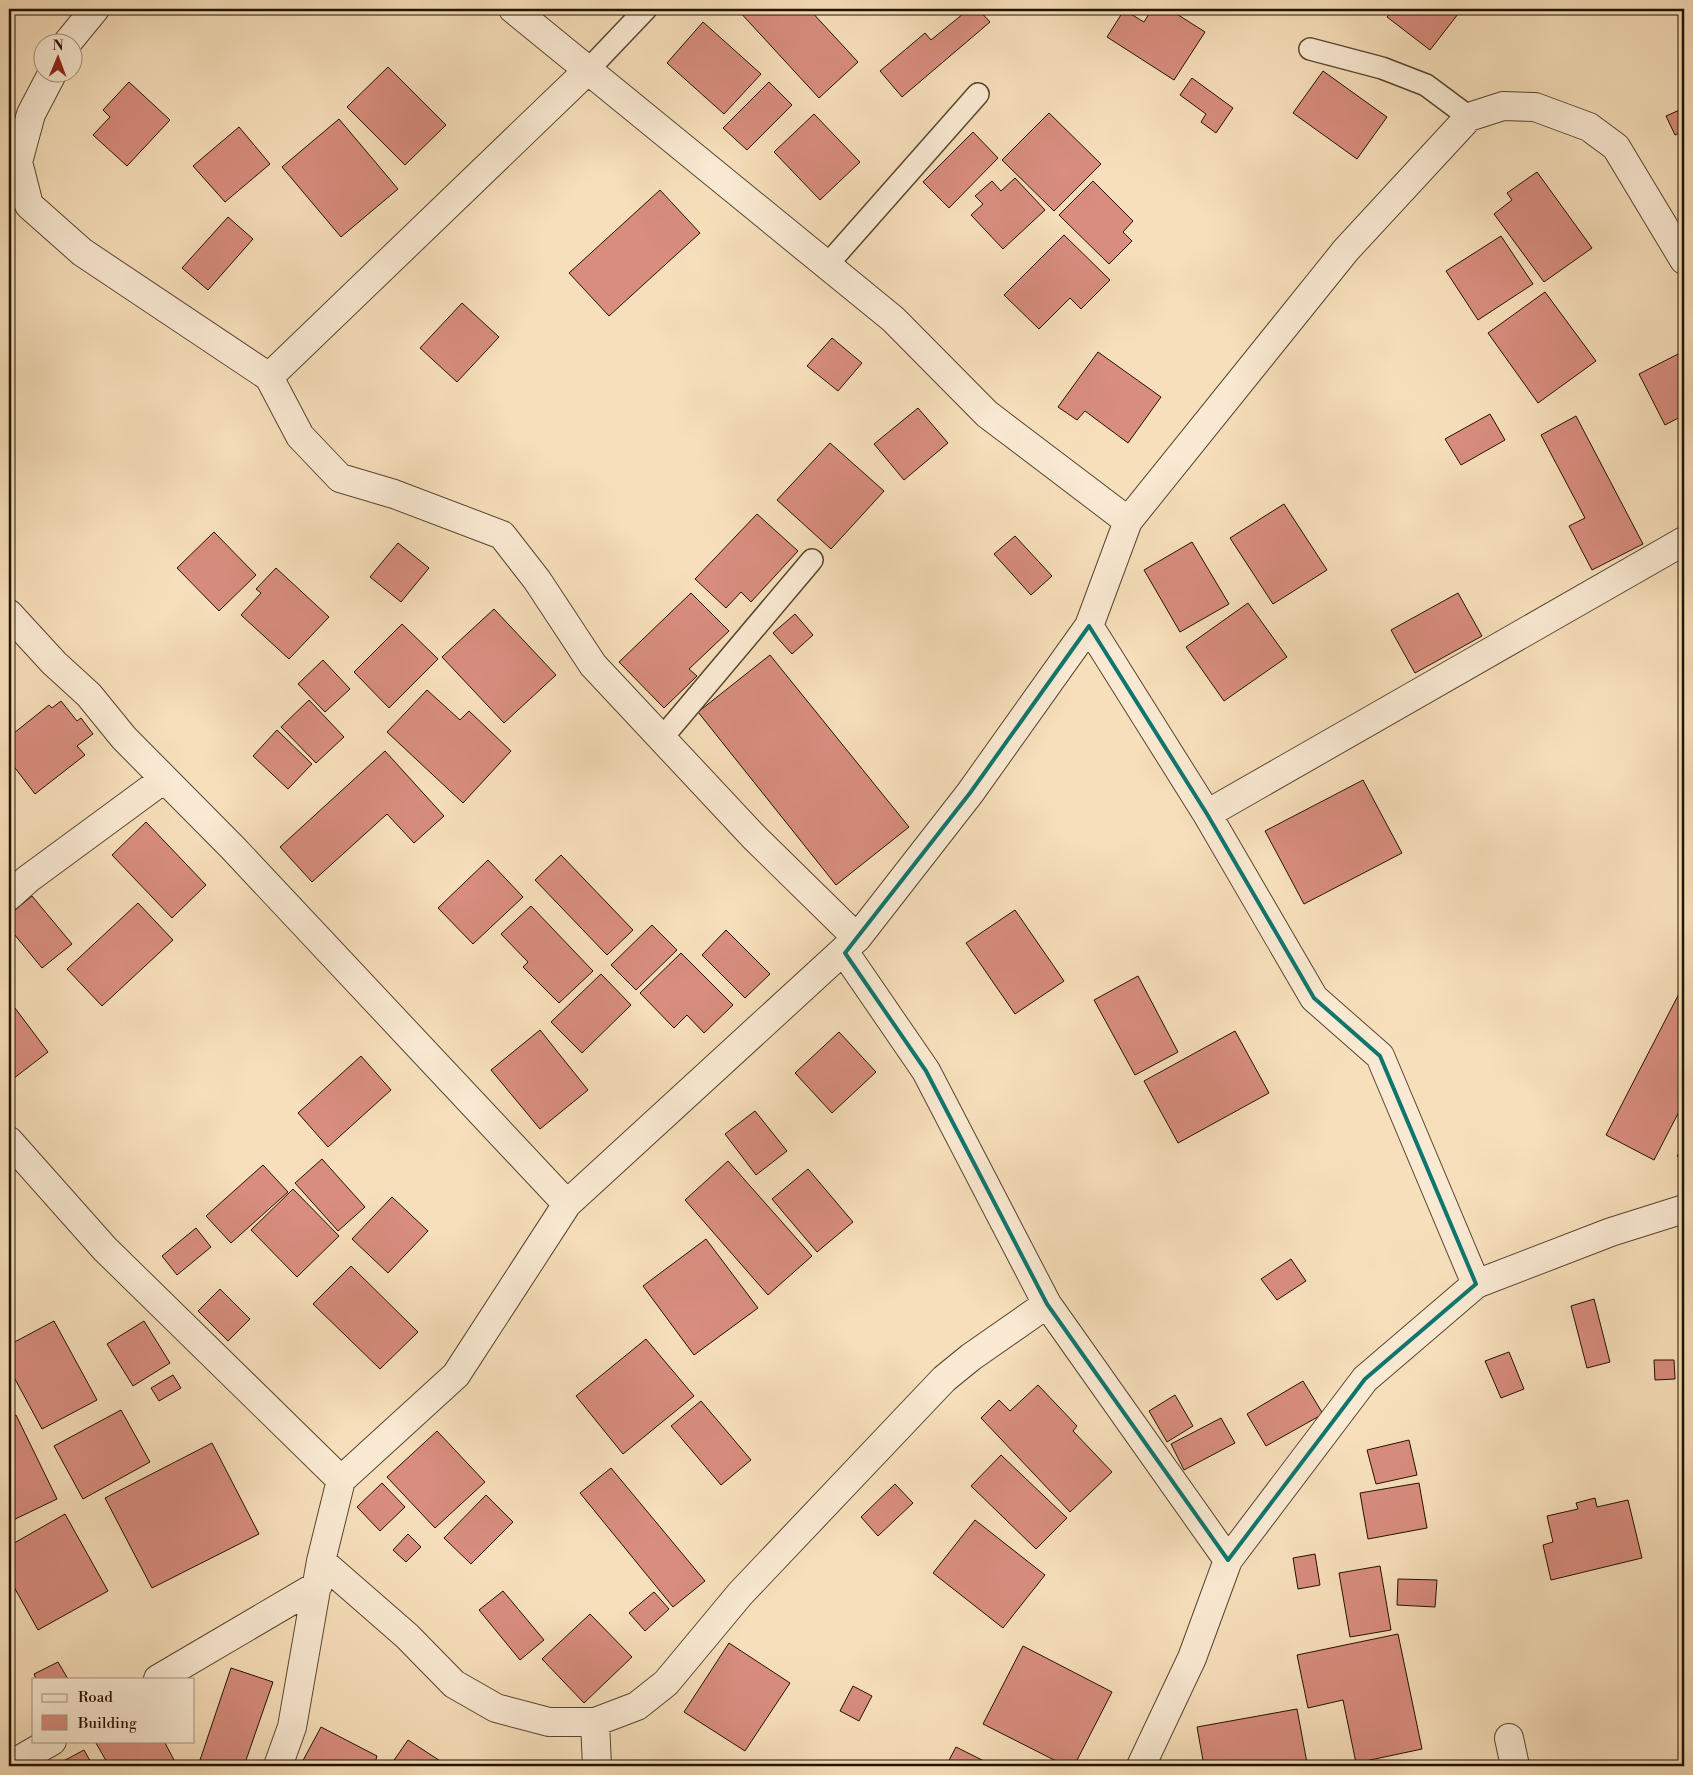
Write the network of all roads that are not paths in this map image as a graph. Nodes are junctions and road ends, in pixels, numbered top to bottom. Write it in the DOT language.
graph roads {
  1 [pos="95,9"];
  2 [pos="513,9"];
  3 [pos="646,9"];
  4 [pos="76,32"];
  5 [pos="1310,49"];
  6 [pos="587,71"];
  7 [pos="47,82"];
  8 [pos="978,94"];
  9 [pos="1469,117"];
  10 [pos="1684,260"];
  11 [pos="827,265"];
  12 [pos="269,377"];
  13 [pos="1128,521"];
  14 [pos="1684,541"];
  15 [pos="812,560"];
  16 [pos="9,614"];
  17 [pos="1090,626"];
  18 [pos="662,738"];
  19 [pos="164,779"];
  20 [pos="1207,814"];
  21 [pos="9,896"];
  22 [pos="851,946"];
  23 [pos="9,1141"];
  24 [pos="568,1204"];
  25 [pos="1684,1209"];
  26 [pos="1476,1284"];
  27 [pos="1047,1304"];
  28 [pos="341,1480"];
  29 [pos="1228,1560"];
  30 [pos="319,1573"];
  31 [pos="160,1678"];
  32 [pos="595,1722"];
  33 [pos="1509,1738"];
  34 [pos="50,1742"];
  35 [pos="9,1766"];
  36 [pos="278,1766"];
  37 [pos="597,1766"];
  38 [pos="1141,1766"];
  39 [pos="1515,1766"];
  1 -- 4 [label="street"];
  2 -- 6 [label="street"];
  3 -- 6 [label="lane"];
  5 -- 9 [label="lane"];
  6 -- 11 [label="street"];
  6 -- 12 [label="street"];
  7 -- 12 [label="street"];
  8 -- 11 [label="lane"];
  9 -- 10 [label="street"];
  9 -- 13 [label="street"];
  11 -- 13 [label="street"];
  12 -- 18 [label="street"];
  13 -- 17 [label="street"];
  14 -- 20 [label="street"];
  15 -- 18 [label="lane"];
  16 -- 19 [label="street"];
  17 -- 20 [label="street"];
  17 -- 22 [label="street"];
  18 -- 22 [label="street"];
  19 -- 21 [label="street"];
  19 -- 24 [label="street"];
  20 -- 26 [label="street"];
  22 -- 24 [label="street"];
  22 -- 27 [label="street"];
  23 -- 28 [label="street"];
  24 -- 28 [label="street"];
  25 -- 26 [label="street"];
  26 -- 29 [label="street"];
  27 -- 29 [label="street"];
  27 -- 32 [label="street"];
  28 -- 30 [label="street"];
  29 -- 38 [label="street"];
  30 -- 31 [label="street"];
  30 -- 32 [label="street"];
  30 -- 36 [label="street"];
  32 -- 37 [label="street"];
  33 -- 39 [label="street"];
  34 -- 35 [label="street"];
}
